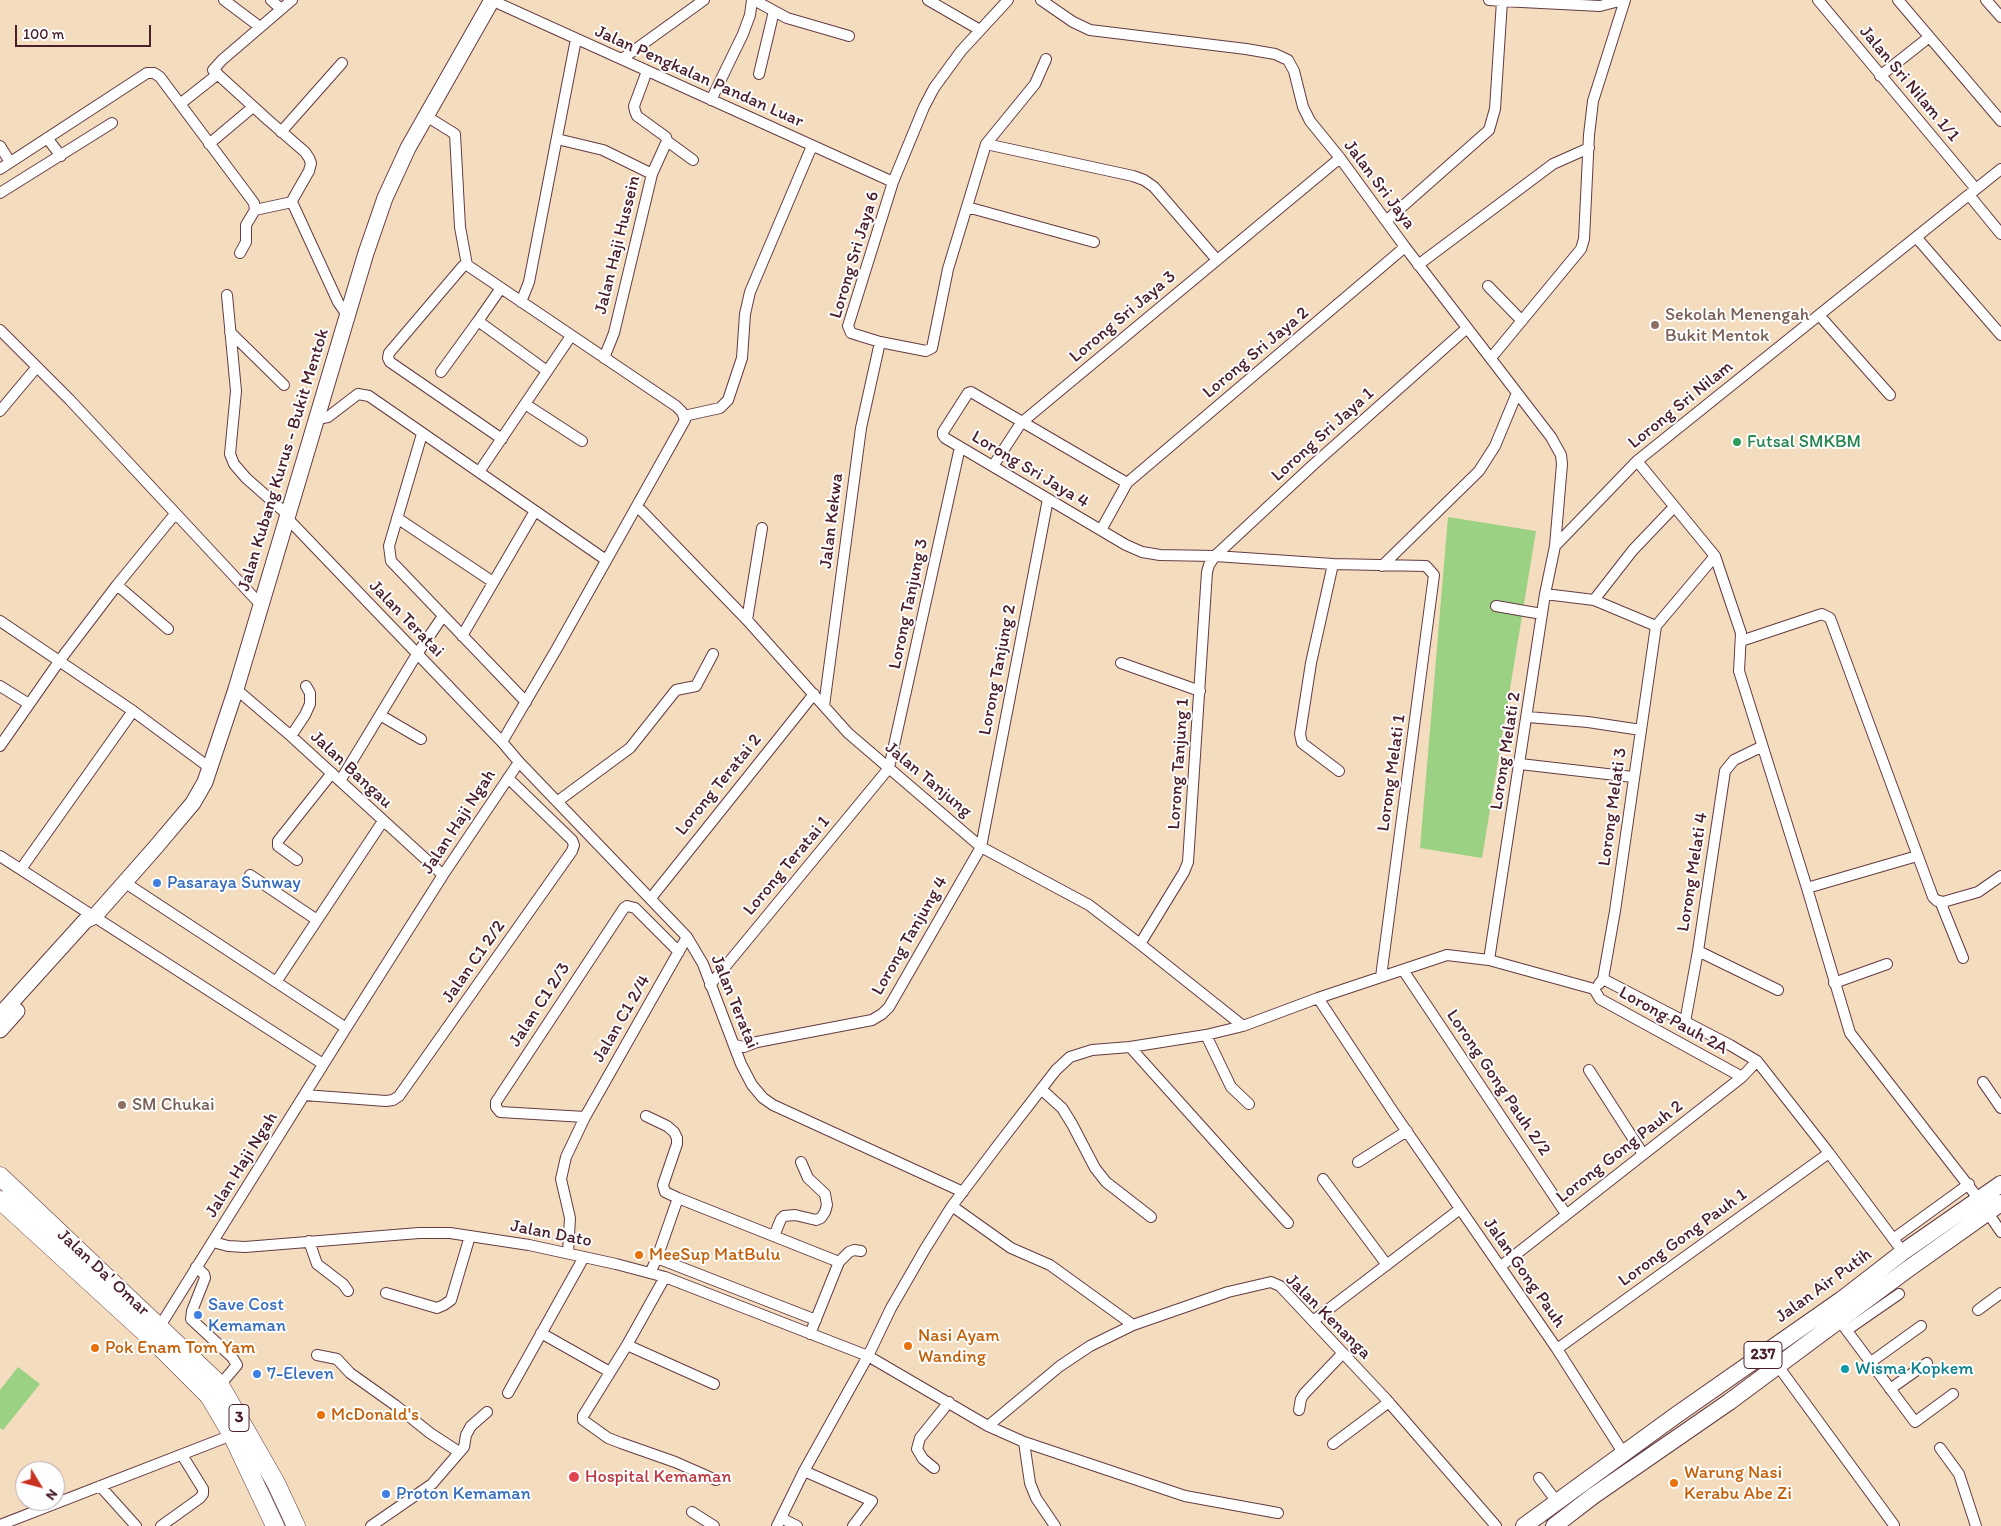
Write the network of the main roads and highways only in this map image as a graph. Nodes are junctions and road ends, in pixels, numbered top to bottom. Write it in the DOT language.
graph roads {
  1 [pos="492,0"];
  2 [pos="95,916"];
  3 [pos="0,1015"];
  4 [pos="0,1030"];
  5 [pos="0,1176"];
  6 [pos="2001,1184"];
  7 [pos="0,1200"];
  8 [pos="1994,1208"];
  9 [pos="1908,1269"];
  10 [pos="1841,1300"];
  11 [pos="1773,1369"];
  12 [pos="1675,1416"];
  13 [pos="276,1526"];
  14 [pos="296,1526"];
  15 [pos="1524,1526"];
  16 [pos="1554,1526"];
  1 -- 2 [label="main road, Jalan Kubang Kurus - Bukit Mentok"];
  2 -- 3 [label="main road"];
  2 -- 4 [label="main road"];
  5 -- 14 [label="highway, Jalan Da' Omar / 3"];
  6 -- 10 [label="main road, Jalan Air Putih / 237"];
  7 -- 13 [label="highway, 3"];
  8 -- 9 [label="main road, Jalan Air Putih / 237"];
  9 -- 10 [label="main road"];
  9 -- 11 [label="main road, Jalan Air Putih / 237"];
  10 -- 12 [label="main road, Jalan Air Putih / 237"];
  11 -- 12 [label="main road"];
  11 -- 16 [label="main road, Jalan Air Putih / 237"];
  12 -- 15 [label="main road, Jalan Air Putih / 237"];
}
